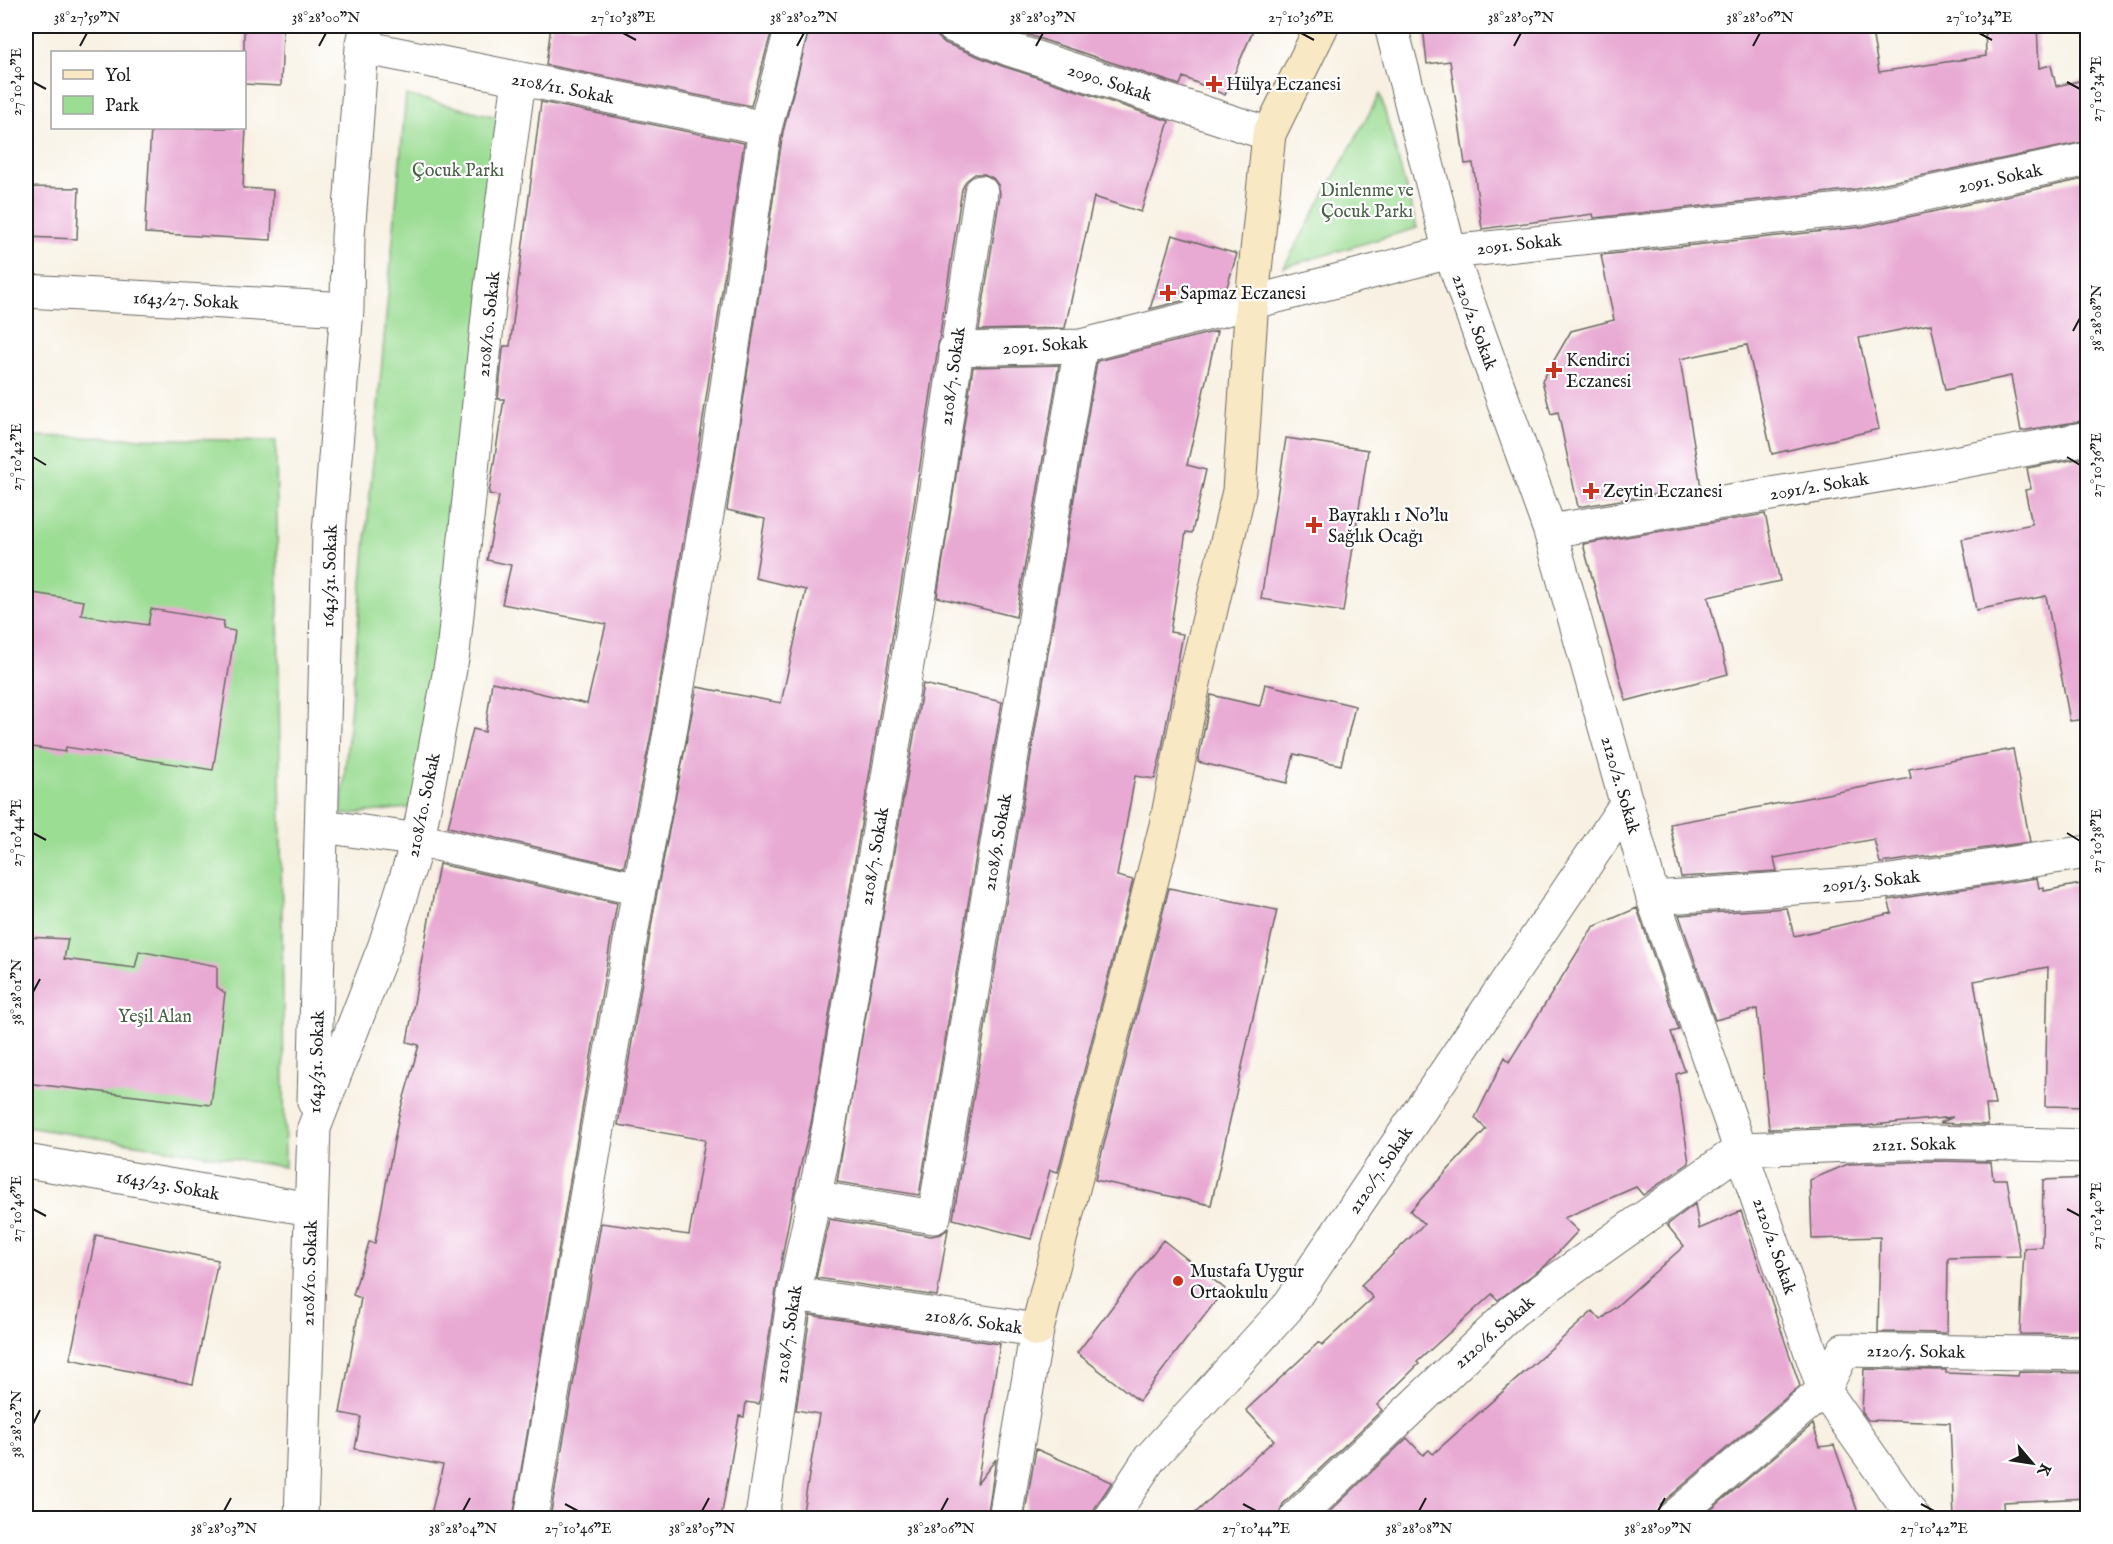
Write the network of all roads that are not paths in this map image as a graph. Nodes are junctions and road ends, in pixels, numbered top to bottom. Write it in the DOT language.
graph roads {
  1 [pos="792,26"];
  2 [pos="953,26"];
  3 [pos="1322,26"];
  4 [pos="1391,26"];
  5 [pos="365,36"];
  6 [pos="519,80"];
  7 [pos="765,128"];
  8 [pos="1269,134"];
  9 [pos="2088,159"];
  10 [pos="981,192"];
  11 [pos="1450,252"];
  12 [pos="26,291"];
  13 [pos="1252,300"];
  14 [pos="347,309"];
  15 [pos="1081,346"];
  16 [pos="956,349"];
  17 [pos="2088,438"];
  18 [pos="1550,531"];
  19 [pos="1627,804"];
  20 [pos="323,826"];
  21 [pos="418,840"];
  22 [pos="2088,852"];
  23 [pos="639,889"];
  24 [pos="1653,898"];
  25 [pos="314,1128"];
  26 [pos="2088,1146"];
  27 [pos="1741,1149"];
  28 [pos="26,1161"];
  29 [pos="812,1197"];
  30 [pos="311,1209"];
  31 [pos="794,1294"];
  32 [pos="1037,1330"];
  33 [pos="2088,1354"];
  34 [pos="1824,1390"];
  35 [pos="301,1518"];
  36 [pos="531,1518"];
  37 [pos="762,1518"];
  38 [pos="1005,1518"];
  39 [pos="1111,1518"];
  40 [pos="1296,1518"];
  41 [pos="1673,1518"];
  42 [pos="1914,1518"];
  1 -- 7 [label="street"];
  2 -- 8 [label="street, 2090. Sokak"];
  3 -- 8 [label="street"];
  4 -- 11 [label="street, 2120/2. Sokak"];
  5 -- 6 [label="street, 2108/11. Sokak"];
  5 -- 14 [label="street, 1643/31. Sokak"];
  6 -- 7 [label="street, 2108/11. Sokak"];
  6 -- 21 [label="street, 2108/10. Sokak"];
  7 -- 23 [label="street"];
  8 -- 13 [label="street"];
  9 -- 11 [label="street, 2091. Sokak"];
  10 -- 16 [label="street, 2108/7. Sokak"];
  11 -- 13 [label="street, 2091. Sokak"];
  11 -- 18 [label="street, 2120/2. Sokak"];
  12 -- 14 [label="street, 1643/27. Sokak"];
  13 -- 15 [label="street, 2091. Sokak"];
  13 -- 32 [label="street"];
  14 -- 20 [label="street, 1643/31. Sokak"];
  15 -- 16 [label="street, 2091. Sokak"];
  15 -- 29 [label="street, 2108/9. Sokak"];
  16 -- 29 [label="street, 2108/7. Sokak"];
  17 -- 18 [label="street, 2091/2. Sokak"];
  18 -- 19 [label="street, 2120/2. Sokak"];
  19 -- 24 [label="street, 2120/2. Sokak"];
  19 -- 39 [label="street, 2120/7. Sokak"];
  20 -- 21 [label="street"];
  20 -- 25 [label="street, 1643/31. Sokak"];
  21 -- 23 [label="street"];
  21 -- 25 [label="street, 2108/10. Sokak"];
  22 -- 24 [label="street, 2091/3. Sokak"];
  23 -- 36 [label="street"];
  24 -- 27 [label="street, 2120/2. Sokak"];
  25 -- 30 [label="street, 2108/10. Sokak"];
  26 -- 27 [label="street, 2121. Sokak"];
  27 -- 34 [label="street, 2120/2. Sokak"];
  27 -- 40 [label="street, 2120/6. Sokak"];
  28 -- 30 [label="street, 1643/23. Sokak"];
  29 -- 31 [label="street, 2108/7. Sokak"];
  30 -- 35 [label="street, 2108/10. Sokak"];
  31 -- 32 [label="street, 2108/6. Sokak"];
  31 -- 37 [label="street, 2108/7. Sokak"];
  32 -- 38 [label="street, 2108/6. Sokak"];
  33 -- 34 [label="street, 2120/5. Sokak"];
  34 -- 41 [label="street, 2120/5. Sokak"];
  34 -- 42 [label="street, 2120/2. Sokak"];
}
